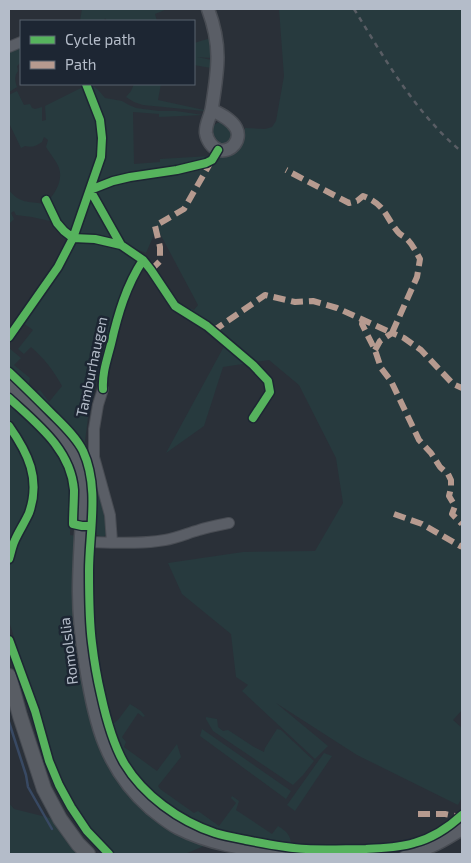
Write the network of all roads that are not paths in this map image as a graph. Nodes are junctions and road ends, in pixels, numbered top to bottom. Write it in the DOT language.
graph roads {
  1 [pos="208,9"];
  2 [pos="212,110"];
  3 [pos="9,386"];
  4 [pos="103,389"];
  5 [pos="229,523"];
  6 [pos="81,542"];
  7 [pos="112,542"];
  8 [pos="9,676"];
  9 [pos="462,829"];
  10 [pos="88,854"];
  11 [pos="284,854"];
  12 [pos="408,854"];
  1 -- 2 [label="street"];
  3 -- 6 [label="street, Romolslia"];
  4 -- 7 [label="street, Tamburhaugen"];
  5 -- 7 [label="street"];
  6 -- 7 [label="street"];
  6 -- 11 [label="street, Romolslia"];
  8 -- 10 [label="main road"];
  9 -- 12 [label="street"];
}
